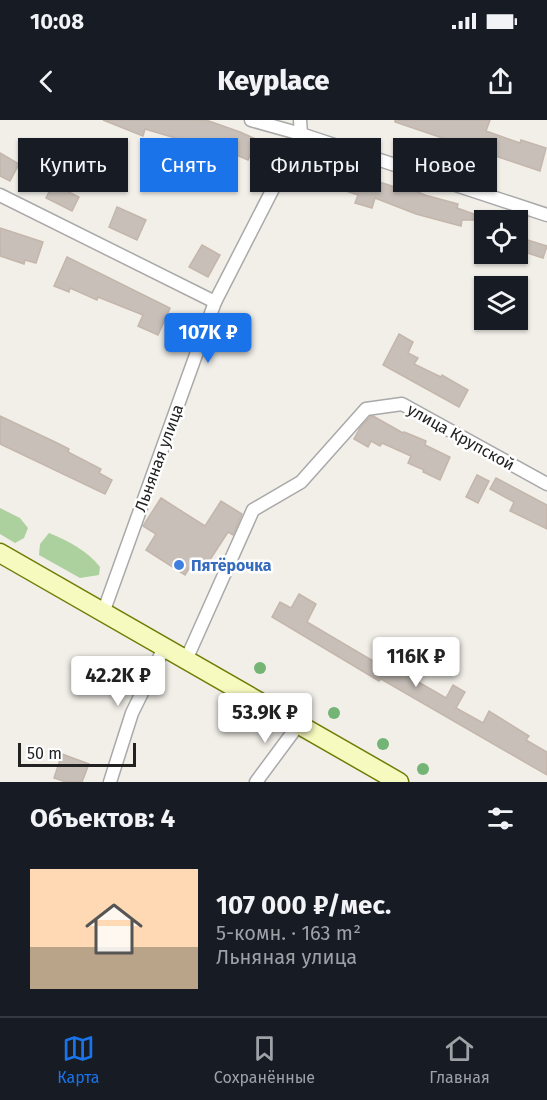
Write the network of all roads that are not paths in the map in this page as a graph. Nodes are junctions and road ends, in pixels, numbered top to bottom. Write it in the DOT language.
graph roads {
  1 [pos="251,120"];
  2 [pos="300,120"];
  3 [pos="301,134"];
  4 [pos="0,195"];
  5 [pos="547,215"];
  6 [pos="214,302"];
  7 [pos="547,484"];
  8 [pos="0,553"];
  9 [pos="103,613"];
  10 [pos="164,648"];
  11 [pos="186,660"];
  12 [pos="299,724"];
  13 [pos="110,782"];
  14 [pos="256,782"];
  15 [pos="399,782"];
  1 -- 3 [label="street"];
  2 -- 3 [label="street"];
  3 -- 5 [label="street"];
  3 -- 6 [label="street, Льняная улица"];
  4 -- 6 [label="street"];
  6 -- 9 [label="street, Льняная улица"];
  7 -- 11 [label="street, улица Крупской"];
  8 -- 9 [label="main road"];
  9 -- 10 [label="main road"];
  10 -- 11 [label="main road"];
  10 -- 13 [label="street"];
  11 -- 12 [label="main road"];
  12 -- 14 [label="street"];
  12 -- 15 [label="main road"];
}
